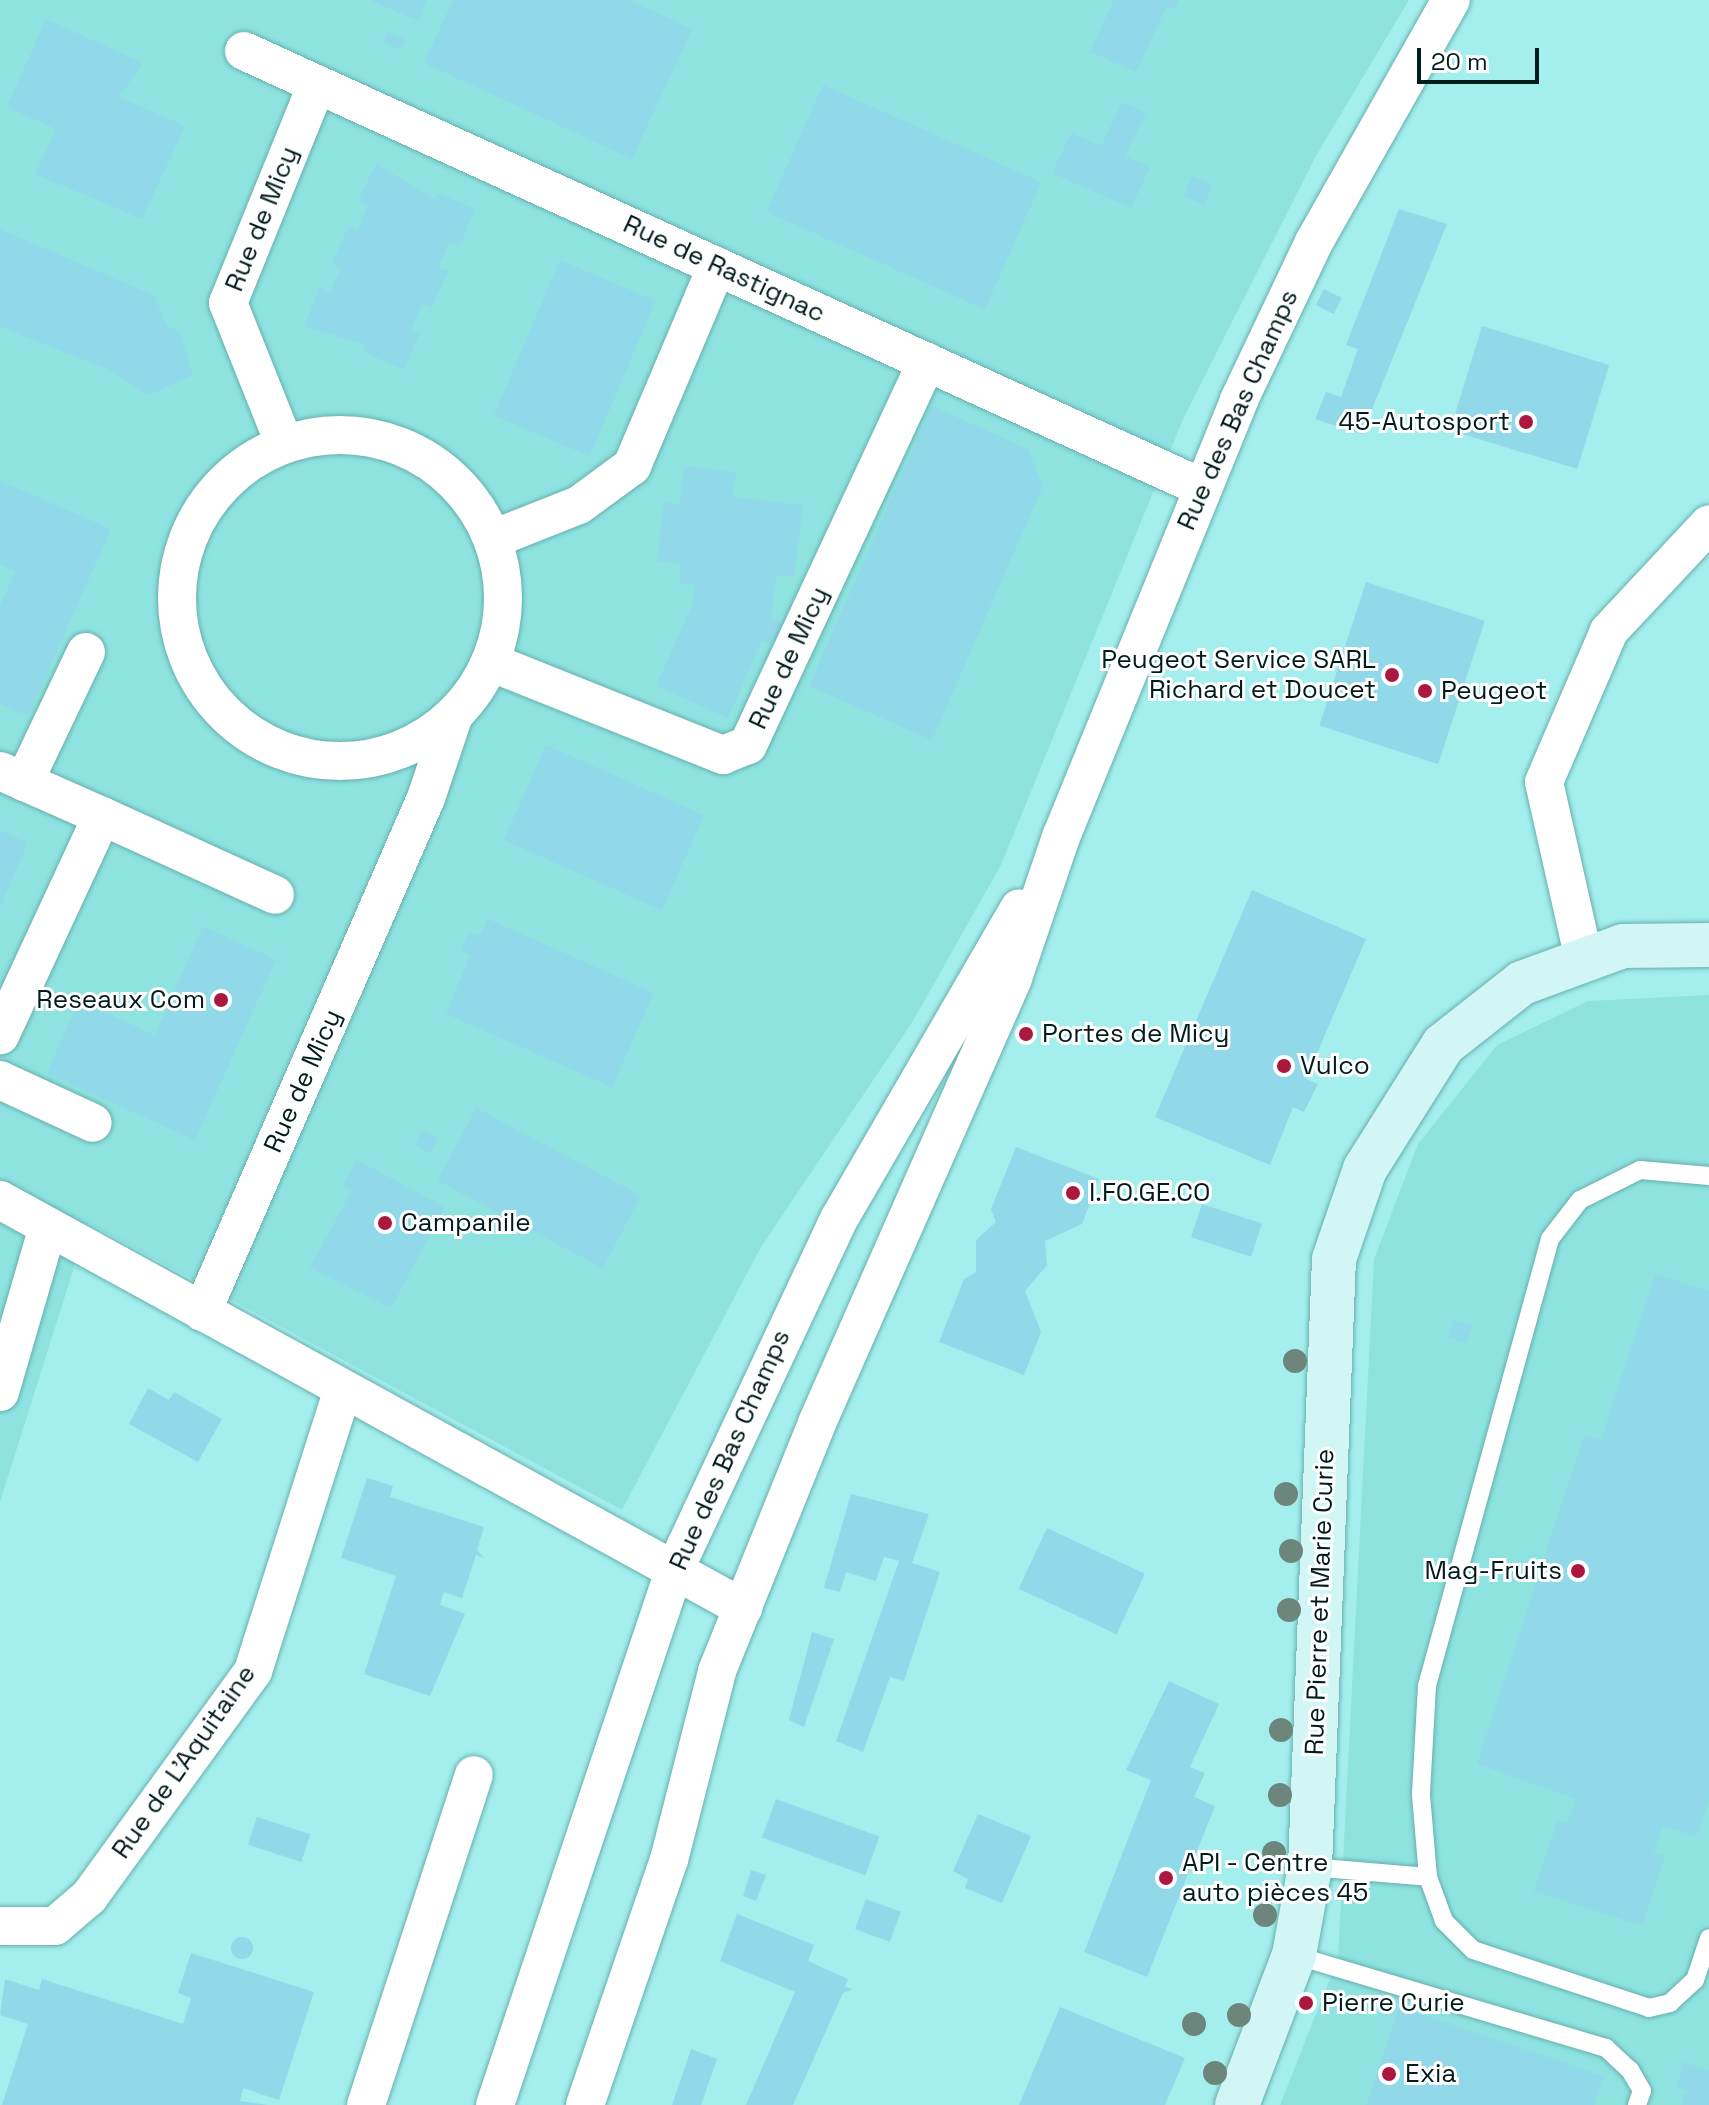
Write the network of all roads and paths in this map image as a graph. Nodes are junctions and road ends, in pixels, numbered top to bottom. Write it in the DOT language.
graph roads {
  1 [pos="1451,0"];
  2 [pos="244,51"];
  3 [pos="317,84"];
  4 [pos="717,266"];
  5 [pos="927,362"];
  6 [pos="284,443"];
  7 [pos="1203,488"];
  8 [pos="1709,524"];
  9 [pos="493,539"];
  10 [pos="86,652"];
  11 [pos="490,662"];
  12 [pos="454,715"];
  13 [pos="12,776"];
  14 [pos="102,816"];
  15 [pos="1061,837"];
  16 [pos="275,895"];
  17 [pos="1709,945"];
  18 [pos="1583,955"];
  19 [pos="0,1036"];
  20 [pos="0,1080"];
  21 [pos="93,1123"];
  22 [pos="1709,1176"];
  23 [pos="0,1200"];
  24 [pos="48,1227"];
  25 [pos="202,1312"];
  26 [pos="343,1389"];
  27 [pos="0,1392"];
  28 [pos="674,1571"];
  29 [pos="743,1608"];
  30 [pos="474,1775"];
  31 [pos="1310,1867"];
  32 [pos="1428,1877"];
  33 [pos="0,1926"];
  34 [pos="1709,1938"];
  35 [pos="1294,1955"];
  36 [pos="366,2105"];
  37 [pos="495,2105"];
  38 [pos="585,2105"];
  39 [pos="1237,2105"];
  40 [pos="1637,2105"];
  1 -- 7 [label="street, Rue des Bas Champs"];
  2 -- 3 [label="street, Rue de Rastignac"];
  3 -- 4 [label="street, Rue de Rastignac"];
  3 -- 6 [label="street, Rue de Micy"];
  4 -- 5 [label="street, Rue de Rastignac"];
  4 -- 9 [label="street"];
  5 -- 7 [label="street, Rue de Rastignac"];
  5 -- 11 [label="street, Rue de Micy"];
  6 -- 9 [label="street, Rue de Micy"];
  6 -- 12 [label="street, Rue de Micy"];
  7 -- 15 [label="street, Rue des Bas Champs"];
  8 -- 18 [label="street"];
  9 -- 11 [label="street, Rue de Micy"];
  10 -- 13 [label="street"];
  11 -- 12 [label="street, Rue de Micy"];
  12 -- 25 [label="street, Rue de Micy"];
  13 -- 14 [label="street"];
  14 -- 16 [label="street"];
  14 -- 19 [label="street"];
  15 -- 28 [label="street, Rue des Bas Champs"];
  15 -- 29 [label="street, Rue des Bas Champs"];
  17 -- 18 [label="street, Rue Pierre et Marie Curie"];
  18 -- 31 [label="street, Rue Pierre et Marie Curie"];
  20 -- 21 [label="street"];
  22 -- 32 [label="lane"];
  23 -- 24 [label="street"];
  24 -- 25 [label="street"];
  24 -- 27 [label="street"];
  25 -- 26 [label="street"];
  26 -- 28 [label="street"];
  26 -- 33 [label="street, Rue de L'Aquitaine"];
  28 -- 29 [label="street"];
  28 -- 37 [label="street, Rue des Bas Champs"];
  29 -- 38 [label="street, Rue des Bas Champs"];
  30 -- 36 [label="street"];
  31 -- 32 [label="lane"];
  31 -- 35 [label="street, Rue Pierre et Marie Curie"];
  32 -- 34 [label="lane"];
  35 -- 39 [label="street, Rue Pierre et Marie Curie"];
  35 -- 40 [label="lane"];
}
